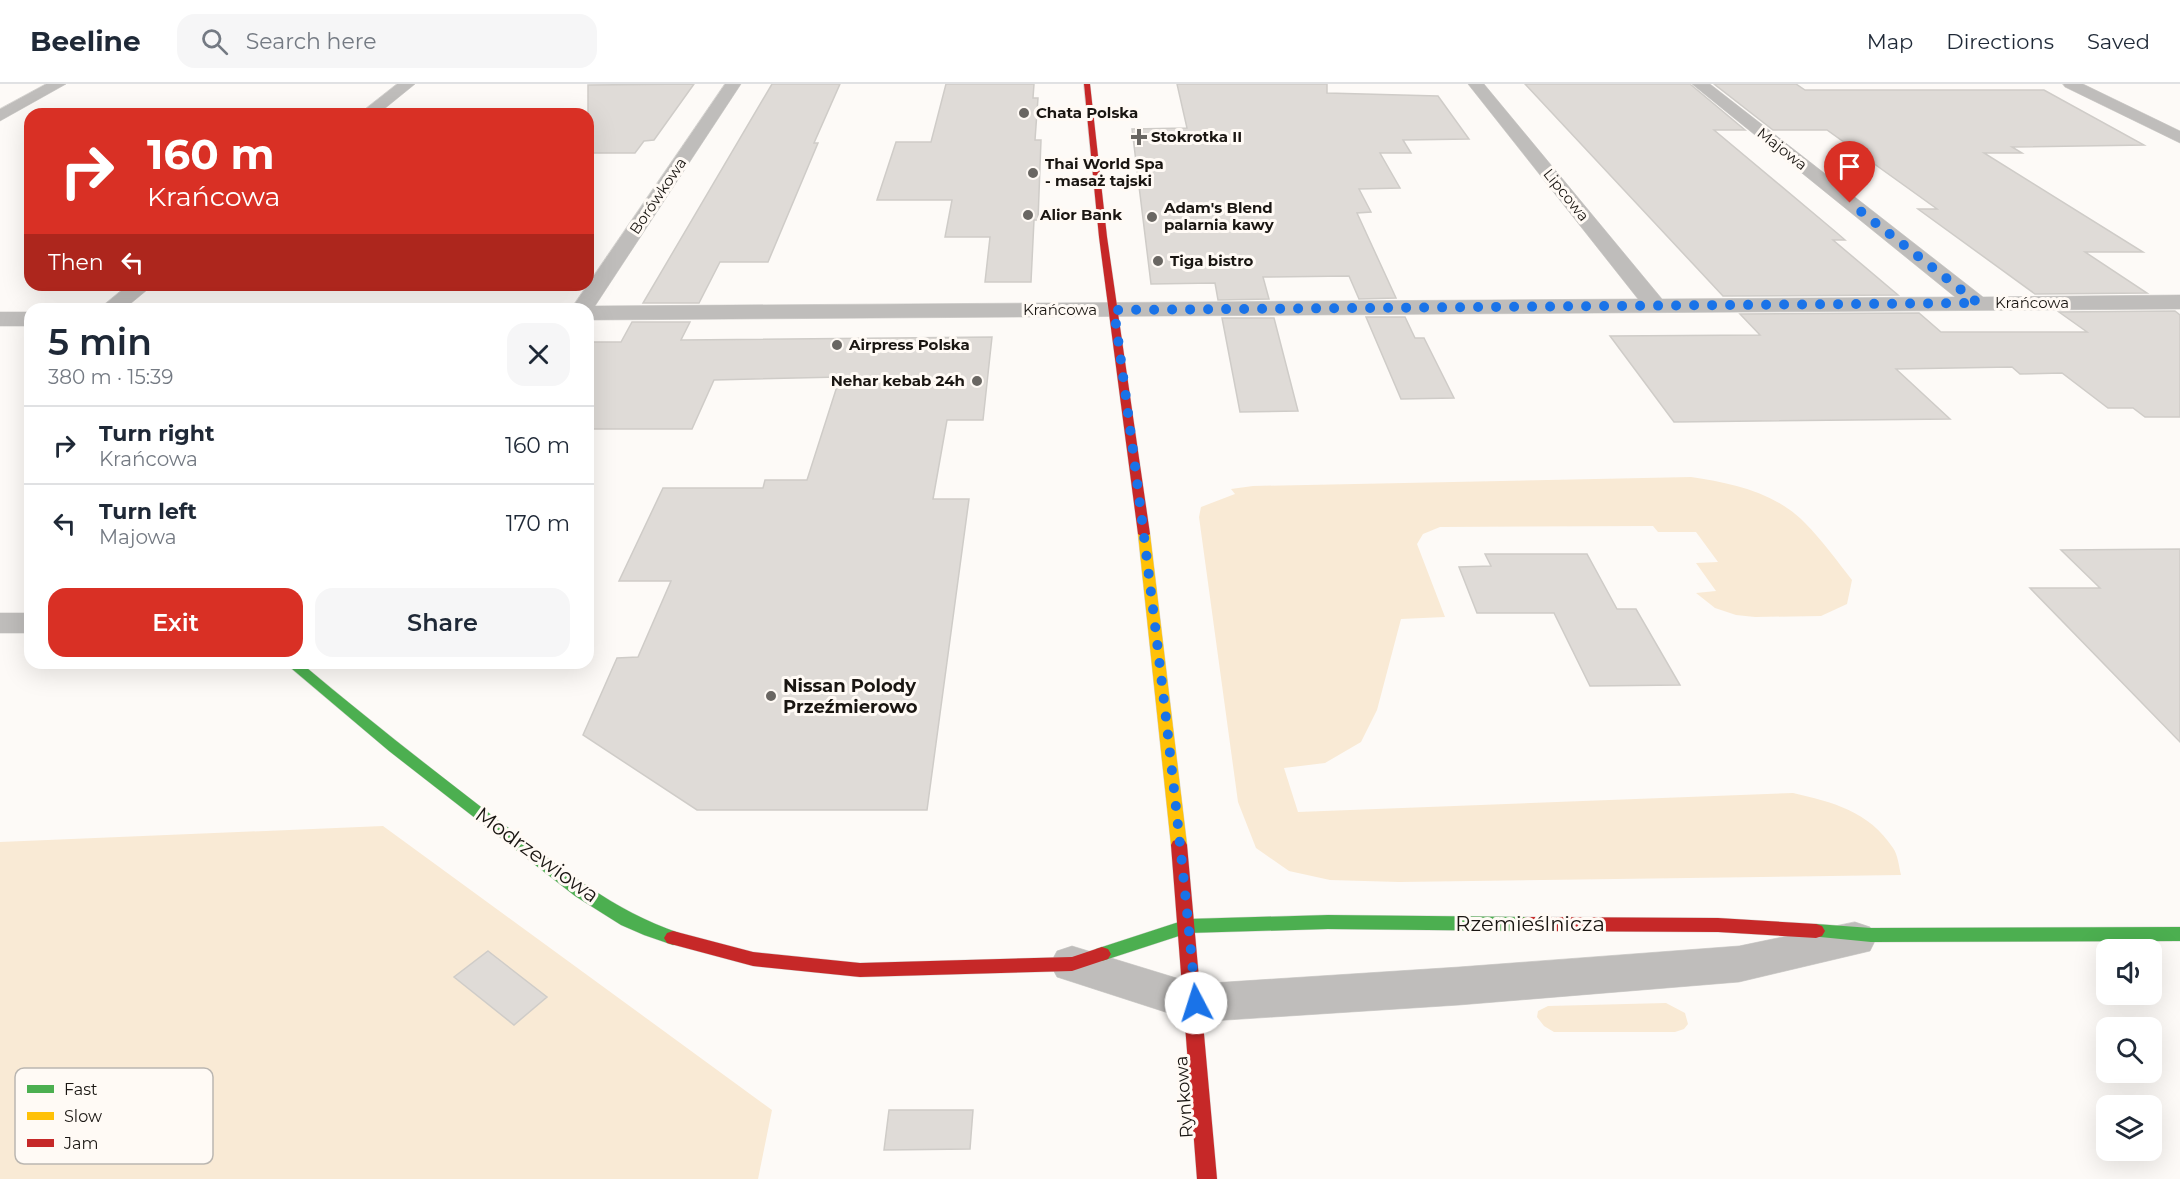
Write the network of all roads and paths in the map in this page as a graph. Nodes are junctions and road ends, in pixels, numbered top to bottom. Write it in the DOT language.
graph roads {
  1 [pos="58,84"];
  2 [pos="407,84"];
  3 [pos="733,84"];
  4 [pos="1087,84"];
  5 [pos="1476,84"];
  6 [pos="1700,84"];
  7 [pos="2071,84"];
  8 [pos="376,108"];
  9 [pos="0,116"];
  10 [pos="2180,138"];
  11 [pos="134,291"];
  12 [pos="2180,302"];
  13 [pos="118,303"];
  14 [pos="586,303"];
  15 [pos="1978,303"];
  16 [pos="1656,306"];
  17 [pos="1114,310"];
  18 [pos="594,313"];
  19 [pos="0,319"];
  20 [pos="24,319"];
  21 [pos="0,623"];
  22 [pos="24,623"];
  23 [pos="299,669"];
  24 [pos="1188,926"];
  25 [pos="2180,934"];
  26 [pos="1871,935"];
  27 [pos="1072,964"];
  28 [pos="1196,1003"];
  29 [pos="1208,1179"];
  1 -- 9 [label="street"];
  2 -- 8 [label="street"];
  3 -- 14 [label="street, Borówkowa"];
  4 -- 17 [label="street, Rynkowa"];
  5 -- 16 [label="street, Lipcowa"];
  6 -- 15 [label="street, Majowa"];
  7 -- 10 [label="street"];
  11 -- 13 [label="street"];
  12 -- 15 [label="street, Krańcowa"];
  15 -- 16 [label="street, Krańcowa"];
  16 -- 17 [label="street, Krańcowa"];
  17 -- 18 [label="street, Krańcowa"];
  17 -- 24 [label="street, Rynkowa"];
  19 -- 20 [label="street"];
  21 -- 22 [label="street"];
  23 -- 27 [label="street, Modrzewiowa"];
  24 -- 26 [label="street, Rzemieślnicza"];
  24 -- 27 [label="street, Modrzewiowa"];
  24 -- 28 [label="street, Rynkowa"];
  25 -- 26 [label="street, Rzemieślnicza"];
  26 -- 28 [label="street, Rzemieślnicza"];
  27 -- 28 [label="street, Modrzewiowa"];
  28 -- 29 [label="street, Rynkowa"];
}
